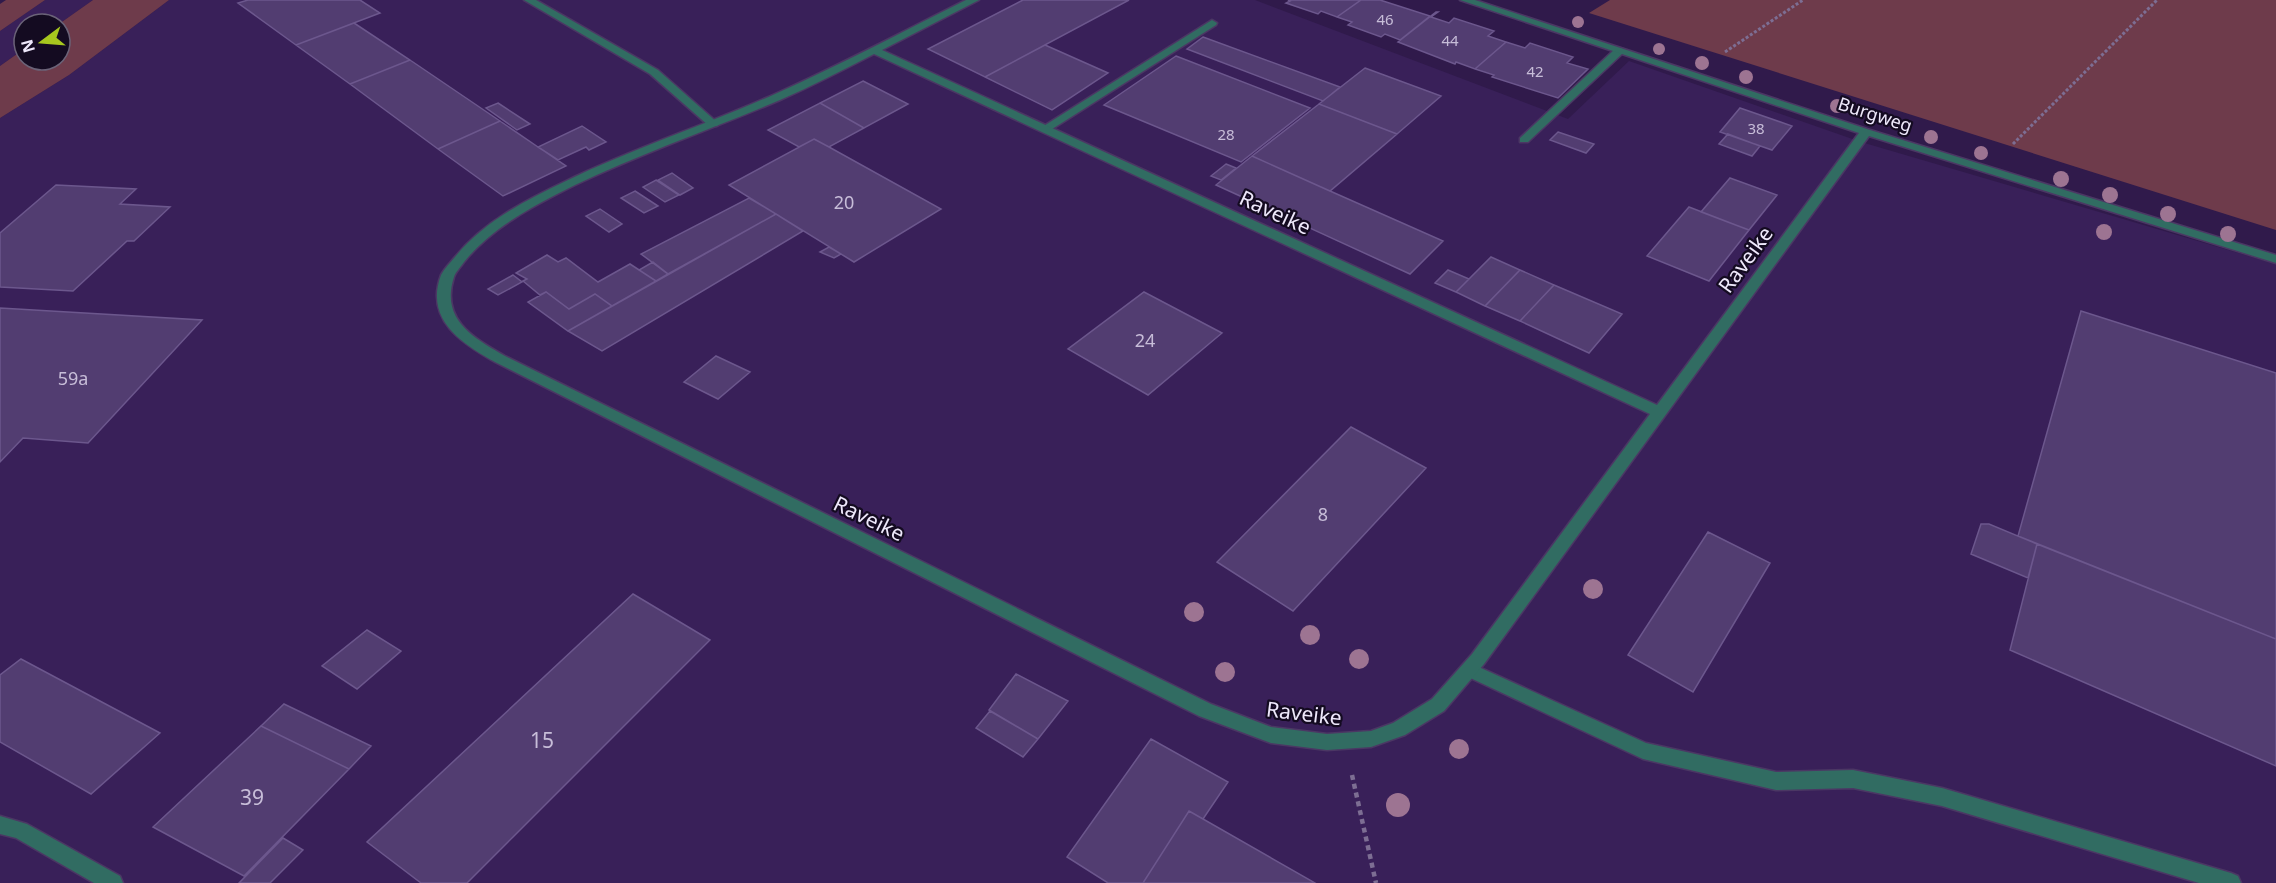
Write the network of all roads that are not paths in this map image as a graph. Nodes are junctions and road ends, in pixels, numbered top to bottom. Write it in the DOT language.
graph roads {
  1 [pos="529,0"];
  2 [pos="974,0"];
  3 [pos="1465,0"];
  4 [pos="1212,23"];
  5 [pos="873,50"];
  6 [pos="1619,51"];
  7 [pos="712,124"];
  8 [pos="1045,129"];
  9 [pos="1866,132"];
  10 [pos="1524,140"];
  11 [pos="2276,259"];
  12 [pos="1660,413"];
  13 [pos="1470,670"];
  14 [pos="0,825"];
  15 [pos="113,883"];
  16 [pos="2230,883"];
  1 -- 7 [label="street"];
  2 -- 5 [label="street, Raveike"];
  3 -- 6 [label="street, Burgweg"];
  4 -- 8 [label="street"];
  5 -- 7 [label="street, Raveike"];
  5 -- 8 [label="street, Raveike"];
  6 -- 9 [label="street, Burgweg"];
  6 -- 10 [label="street"];
  7 -- 13 [label="street, Raveike"];
  8 -- 12 [label="street, Raveike"];
  9 -- 11 [label="street, Burgweg"];
  9 -- 12 [label="street, Raveike"];
  12 -- 13 [label="street, Raveike"];
  13 -- 16 [label="street"];
  14 -- 15 [label="street"];
}
